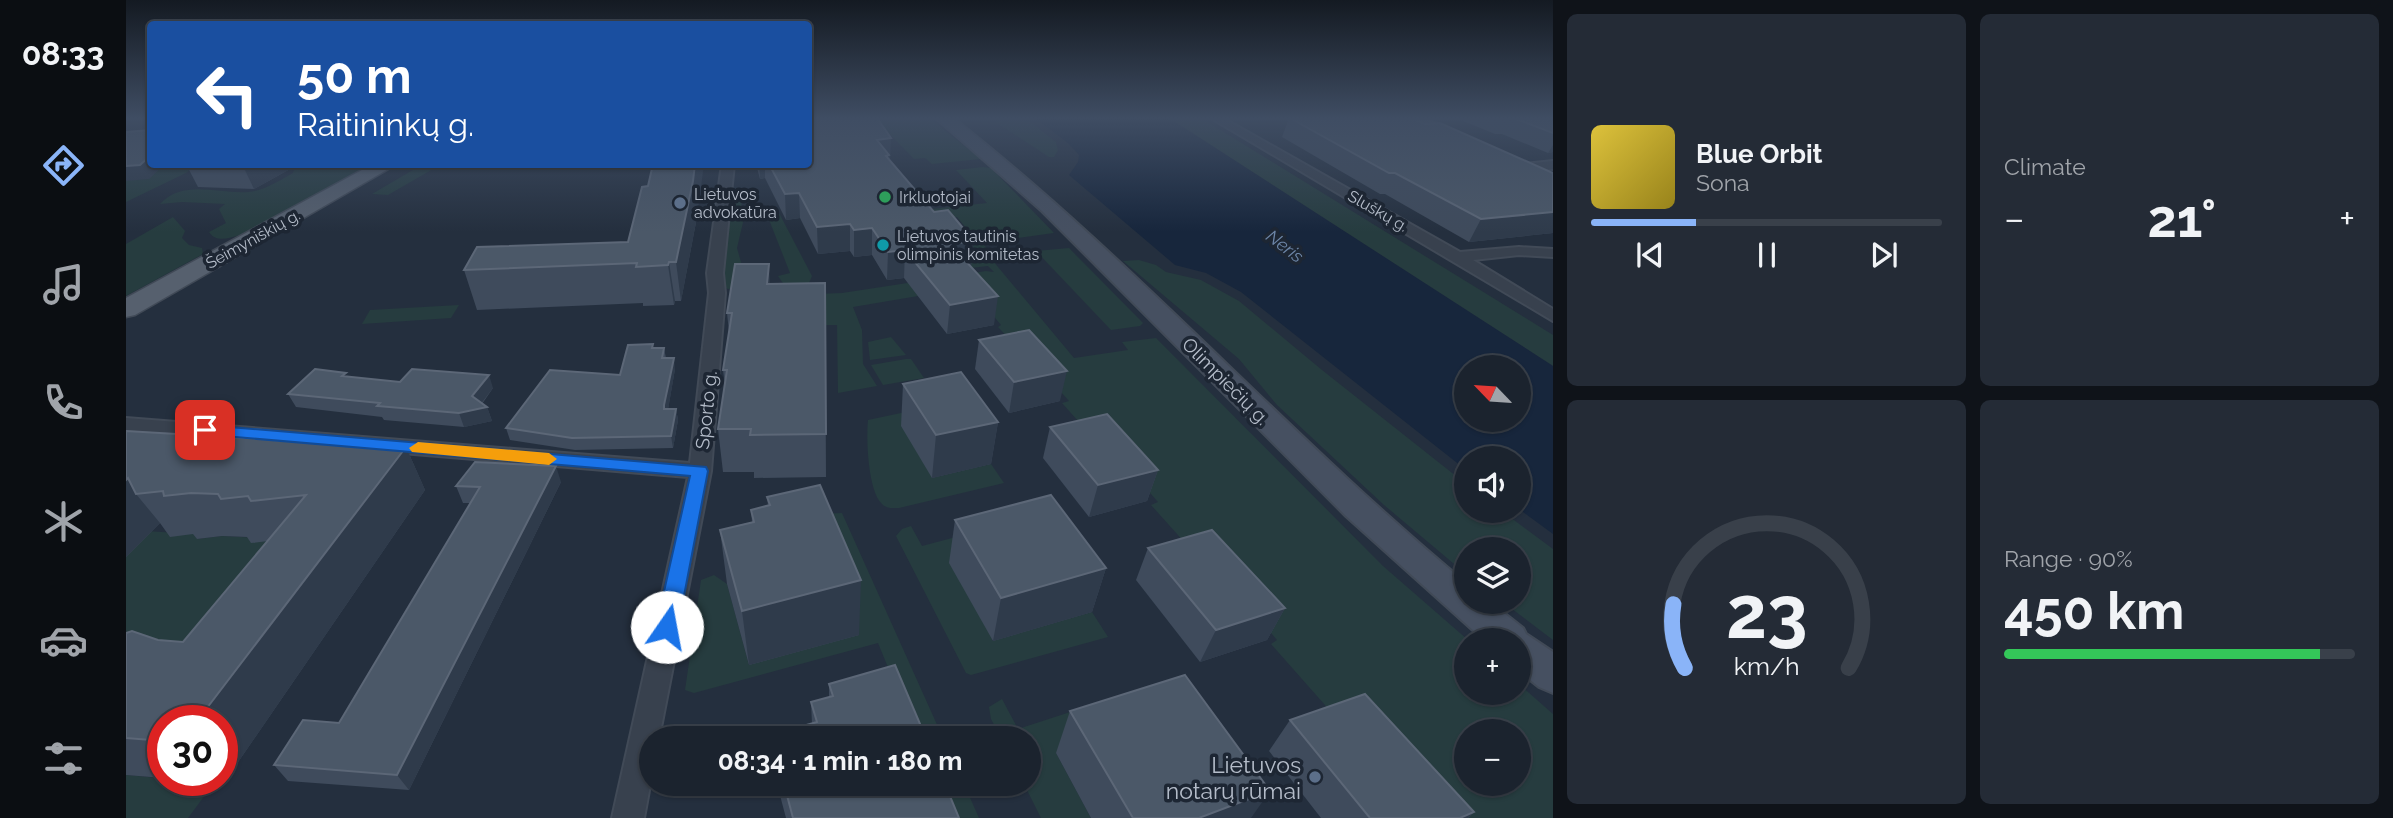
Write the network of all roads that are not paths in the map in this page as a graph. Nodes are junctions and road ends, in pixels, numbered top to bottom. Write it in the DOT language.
graph roads {
  1 [pos="993,156"];
  2 [pos="1282,156"];
  3 [pos="1517,165"];
  4 [pos="1553,165"];
  5 [pos="380,168"];
  6 [pos="728,168"];
  7 [pos="1553,181"];
  8 [pos="1553,253"];
  9 [pos="1458,257"];
  10 [pos="126,309"];
  11 [pos="1553,316"];
  12 [pos="126,424"];
  13 [pos="700,471"];
  14 [pos="1496,628"];
  15 [pos="1531,658"];
  16 [pos="1553,676"];
  17 [pos="628,818"];
  1 -- 14 [label="street, Olimpiečių g."];
  2 -- 9 [label="street, Sluškų g."];
  3 -- 4 [label="street"];
  3 -- 7 [label="main road"];
  5 -- 10 [label="main road, Šeimyniškių g."];
  6 -- 13 [label="street, Sporto g."];
  8 -- 9 [label="street"];
  9 -- 11 [label="street, Sluškų g."];
  12 -- 13 [label="street"];
  13 -- 17 [label="street, Sporto g."];
  15 -- 16 [label="street"];
}
